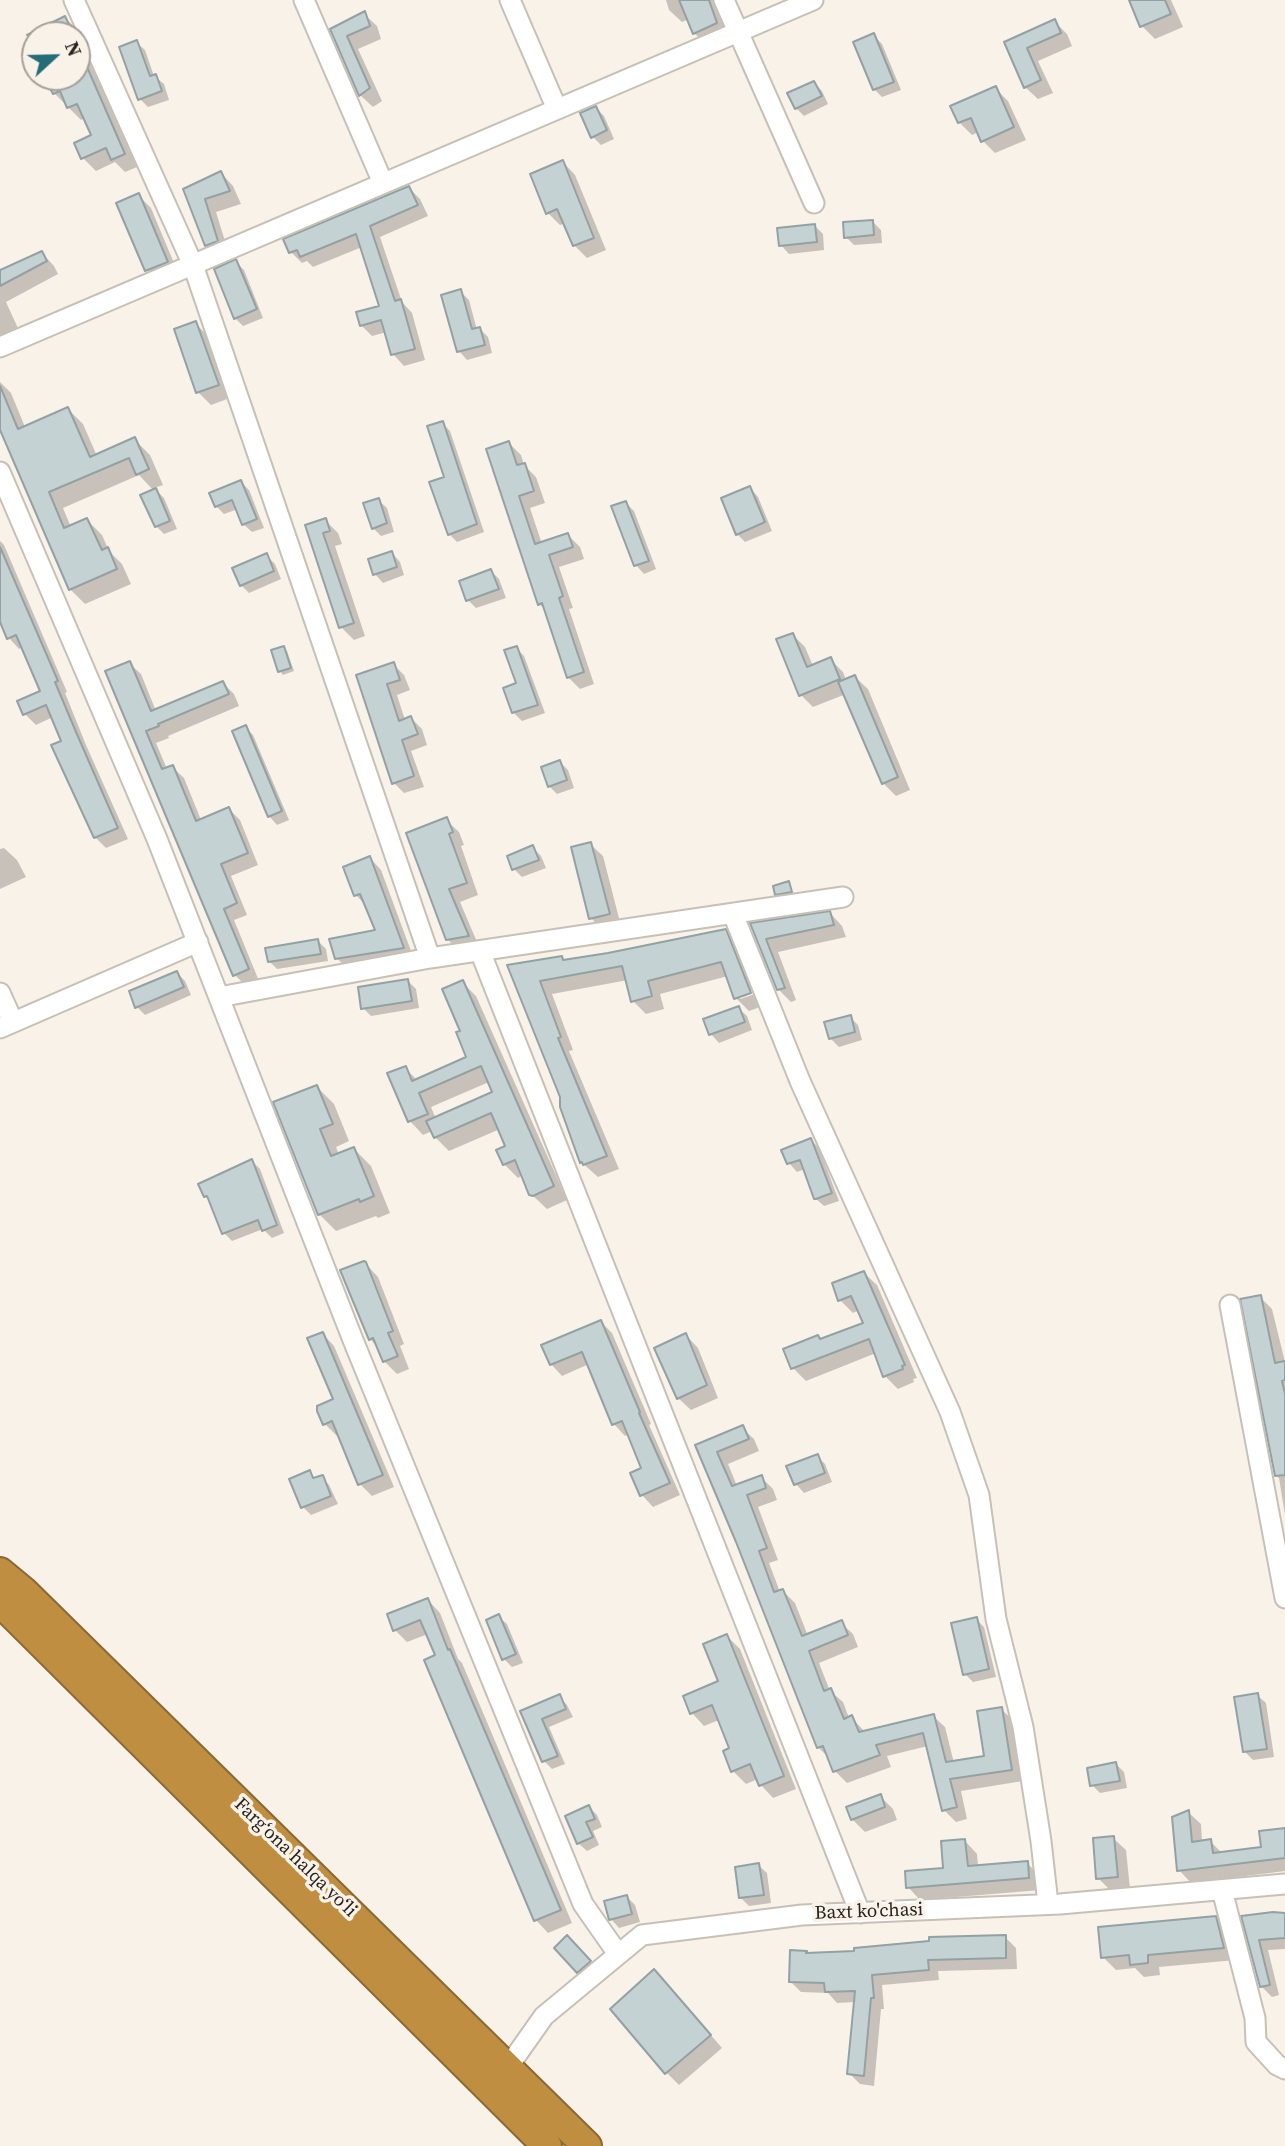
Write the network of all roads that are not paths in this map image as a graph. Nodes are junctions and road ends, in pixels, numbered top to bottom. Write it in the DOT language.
graph roads {
  1 [pos="74,0"];
  2 [pos="304,0"];
  3 [pos="510,0"];
  4 [pos="724,0"];
  5 [pos="813,0"];
  6 [pos="737,32"];
  7 [pos="557,109"];
  8 [pos="383,183"];
  9 [pos="814,203"];
  10 [pos="193,265"];
  11 [pos="0,347"];
  12 [pos="0,472"];
  13 [pos="843,897"];
  14 [pos="733,914"];
  15 [pos="198,942"];
  16 [pos="480,951"];
  17 [pos="430,958"];
  18 [pos="0,993"];
  19 [pos="219,997"];
  20 [pos="7,1025"];
  21 [pos="1230,1305"];
  22 [pos="0,1572"];
  23 [pos="1285,1598"];
  24 [pos="0,1602"];
  25 [pos="1285,1884"];
  26 [pos="1222,1890"];
  27 [pos="1048,1904"];
  28 [pos="860,1913"];
  29 [pos="618,1954"];
  30 [pos="508,2067"];
  31 [pos="1285,2070"];
  32 [pos="547,2146"];
  33 [pos="587,2146"];
  1 -- 10 [label="street"];
  2 -- 8 [label="street"];
  3 -- 7 [label="street"];
  4 -- 6 [label="street"];
  5 -- 6 [label="street"];
  6 -- 7 [label="street"];
  6 -- 9 [label="street"];
  7 -- 8 [label="street"];
  8 -- 10 [label="street"];
  10 -- 11 [label="street"];
  10 -- 17 [label="street"];
  12 -- 15 [label="street"];
  13 -- 14 [label="street"];
  14 -- 16 [label="street"];
  14 -- 27 [label="street"];
  15 -- 19 [label="street"];
  15 -- 20 [label="street"];
  16 -- 17 [label="street"];
  16 -- 28 [label="street"];
  17 -- 19 [label="street"];
  18 -- 20 [label="street"];
  19 -- 29 [label="street"];
  21 -- 23 [label="street"];
  22 -- 30 [label="highway, Farg‘ona halqa yo‘li"];
  24 -- 32 [label="highway, Farg‘ona halqa yo‘li"];
  25 -- 26 [label="street, Baxt ko'chasi"];
  26 -- 27 [label="street, Baxt ko'chasi"];
  26 -- 31 [label="street"];
  27 -- 28 [label="street, Baxt ko'chasi"];
  28 -- 29 [label="street, Baxt ko'chasi"];
  29 -- 30 [label="street, Baxt ko'chasi"];
  30 -- 33 [label="highway, Farg‘ona halqa yo‘li"];
}
